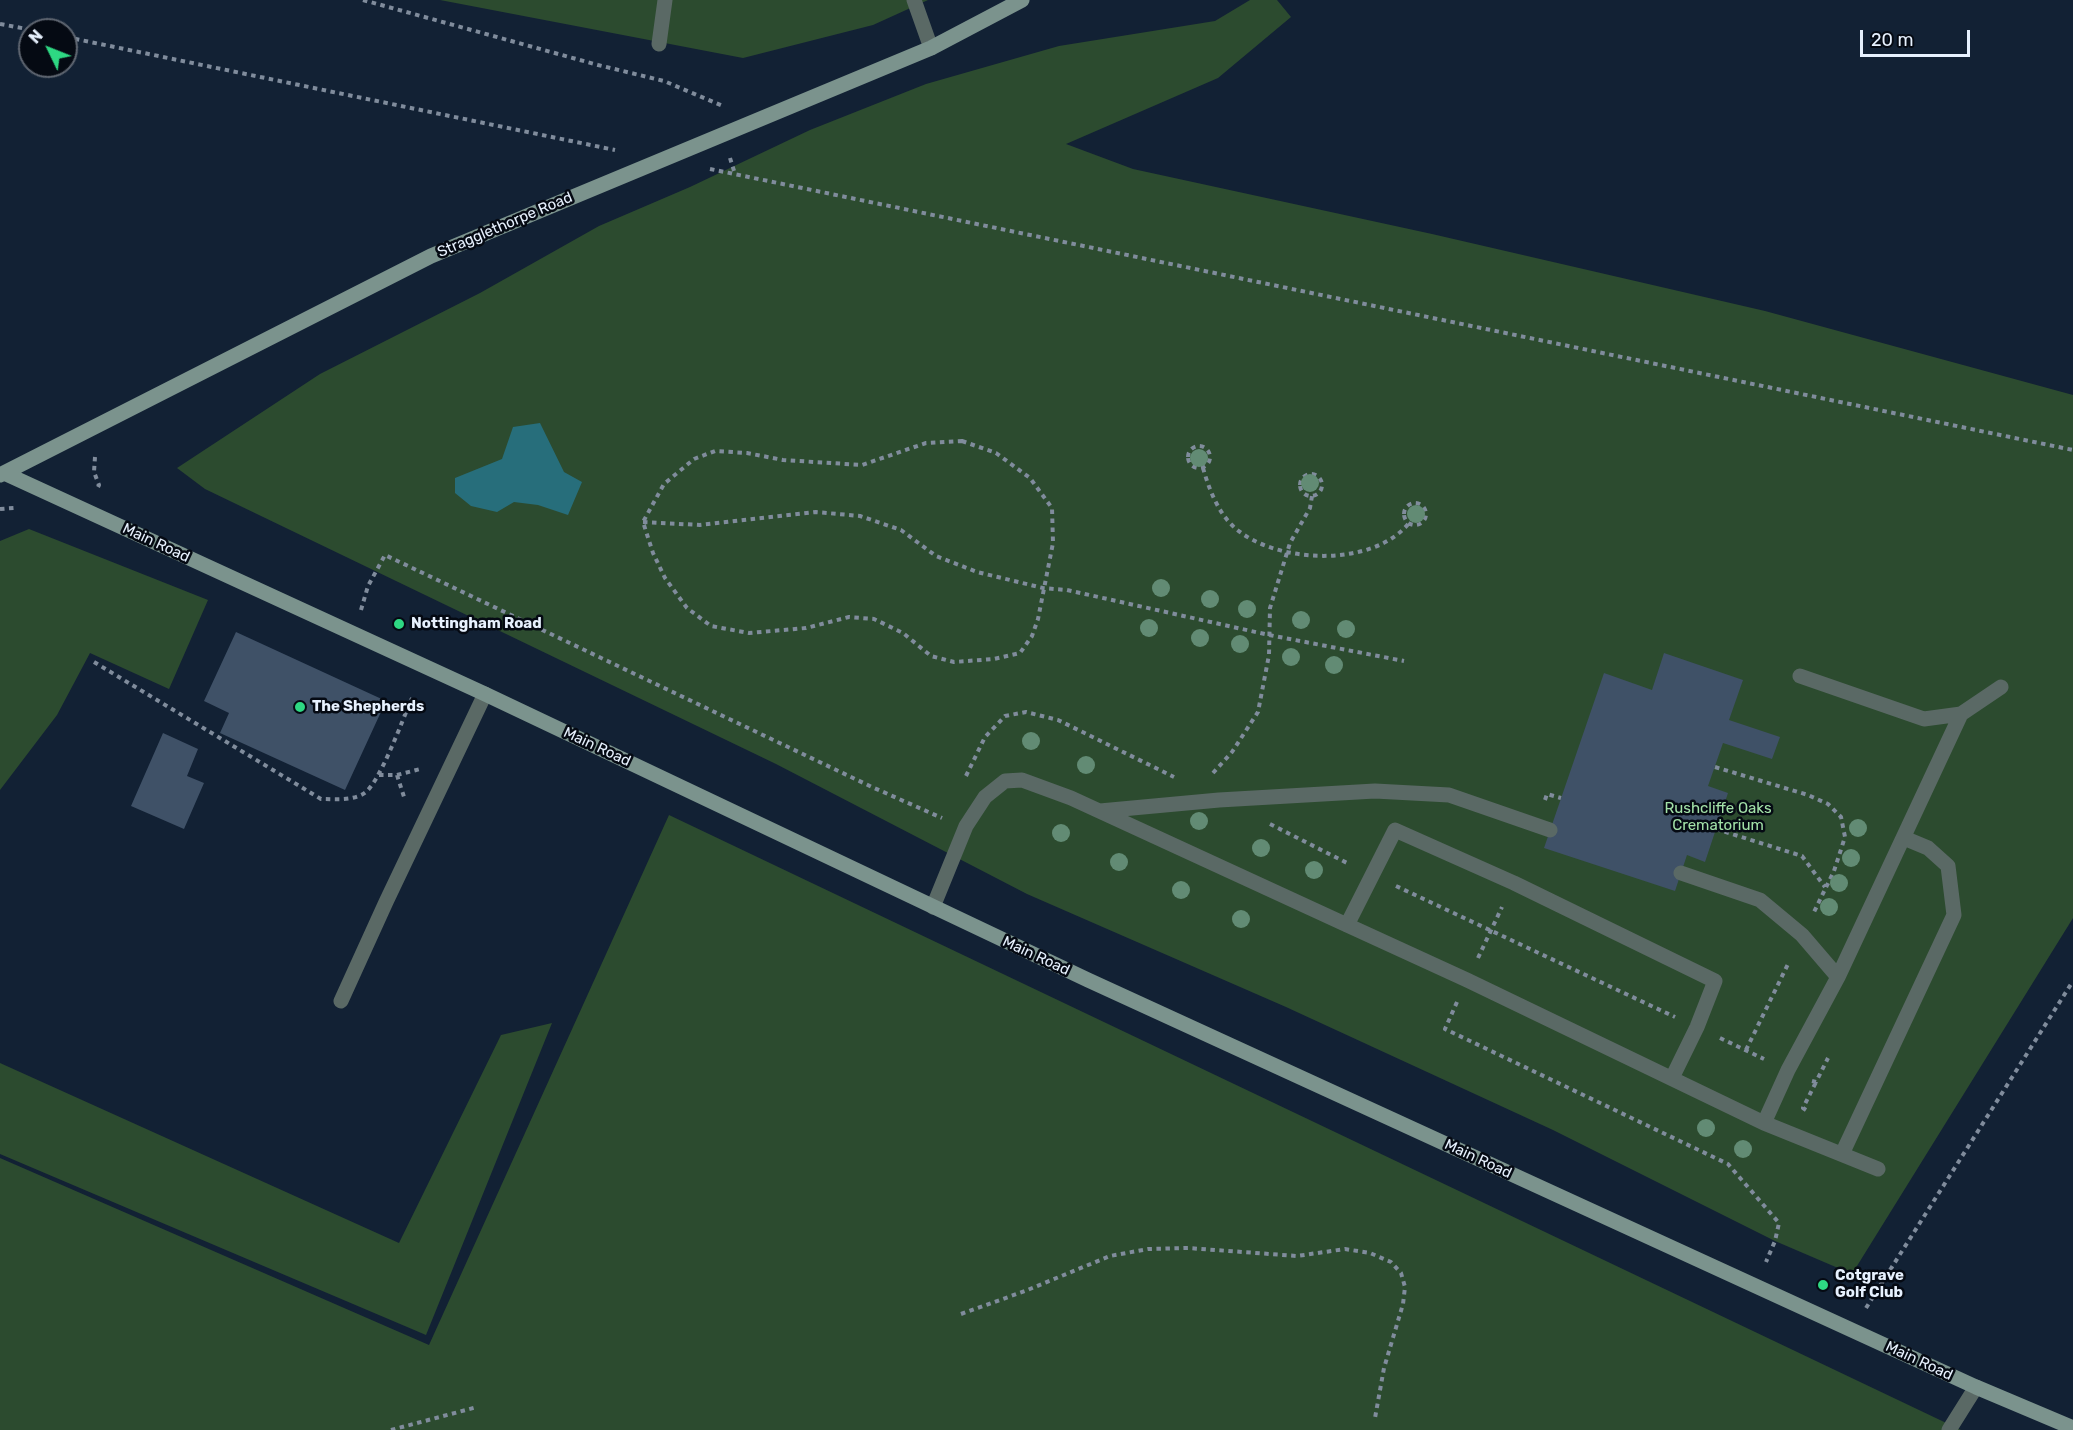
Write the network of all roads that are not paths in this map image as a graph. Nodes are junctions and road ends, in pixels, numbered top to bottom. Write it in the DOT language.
graph roads {
  1 [pos="665,0"];
  2 [pos="914,0"];
  3 [pos="1022,0"];
  4 [pos="659,44"];
  5 [pos="931,48"];
  6 [pos="2,474"];
  7 [pos="1800,676"];
  8 [pos="2001,687"];
  9 [pos="485,694"];
  10 [pos="1962,714"];
  11 [pos="1100,811"];
  12 [pos="1550,830"];
  13 [pos="1904,838"];
  14 [pos="1681,873"];
  15 [pos="933,907"];
  16 [pos="1347,925"];
  17 [pos="1838,977"];
  18 [pos="341,1001"];
  19 [pos="1672,1078"];
  20 [pos="1764,1123"];
  21 [pos="1842,1154"];
  22 [pos="1878,1169"];
  23 [pos="1976,1387"];
  24 [pos="2073,1428"];
  25 [pos="1949,1430"];
  1 -- 4 [label="lane"];
  2 -- 5 [label="lane"];
  3 -- 5 [label="street, Stragglethorpe Road"];
  5 -- 6 [label="street, Stragglethorpe Road"];
  6 -- 9 [label="street, Main Road"];
  7 -- 10 [label="lane"];
  8 -- 10 [label="lane"];
  9 -- 15 [label="street, Main Road"];
  9 -- 18 [label="lane"];
  10 -- 13 [label="lane"];
  11 -- 12 [label="lane"];
  11 -- 15 [label="lane"];
  11 -- 16 [label="lane"];
  13 -- 17 [label="lane"];
  13 -- 21 [label="lane"];
  14 -- 17 [label="lane"];
  15 -- 23 [label="street, Main Road"];
  16 -- 19 [label="lane"];
  16 -- 19 [label="lane"];
  17 -- 20 [label="lane"];
  19 -- 20 [label="lane"];
  20 -- 21 [label="lane"];
  21 -- 22 [label="lane"];
  23 -- 24 [label="street, Main Road"];
  23 -- 25 [label="lane"];
}
